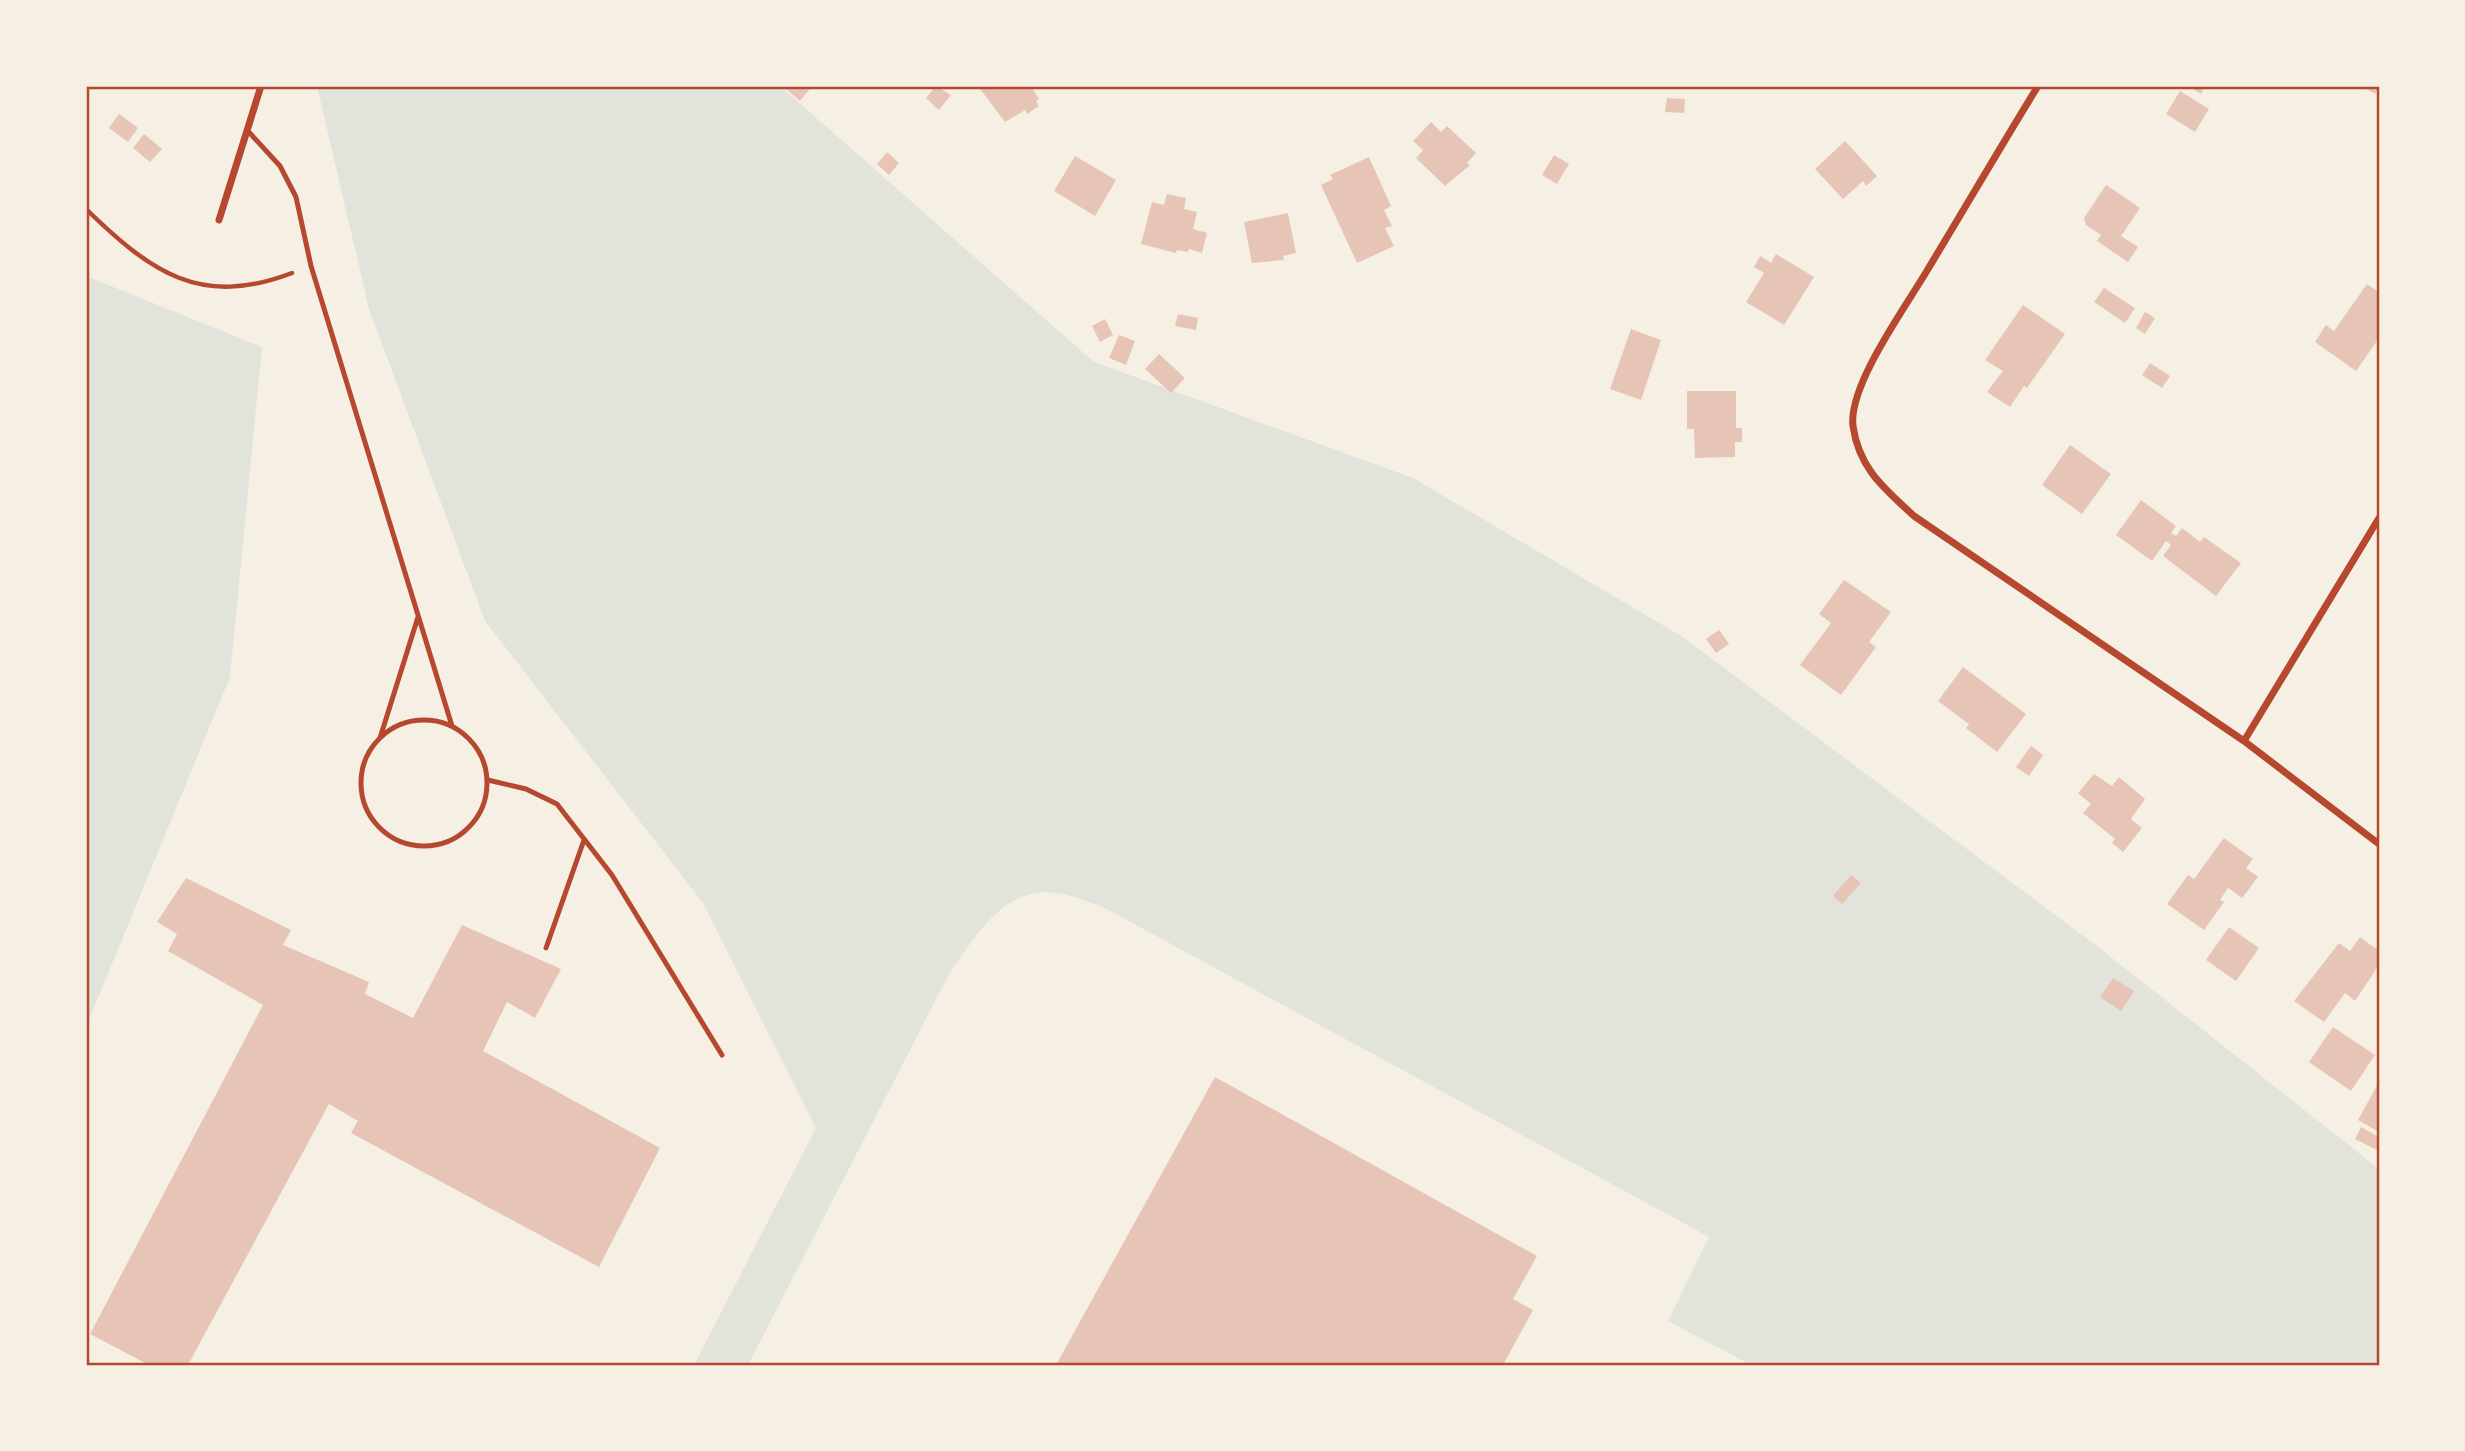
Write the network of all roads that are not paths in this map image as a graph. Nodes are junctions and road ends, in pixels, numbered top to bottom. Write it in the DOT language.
graph roads {
  1 [pos="261,86"];
  2 [pos="2038,86"];
  3 [pos="247,130"];
  4 [pos="219,220"];
  5 [pos="2379,518"];
  6 [pos="418,616"];
  7 [pos="452,726"];
  8 [pos="380,738"];
  9 [pos="2244,741"];
  10 [pos="488,780"];
  11 [pos="584,840"];
  12 [pos="2379,844"];
  13 [pos="546,948"];
  14 [pos="722,1055"];
  1 -- 3 [label="street"];
  2 -- 9 [label="street"];
  3 -- 4 [label="street"];
  3 -- 6 [label="lane"];
  5 -- 9 [label="street"];
  6 -- 7 [label="lane"];
  6 -- 8 [label="lane"];
  7 -- 8 [label="lane"];
  7 -- 10 [label="lane"];
  8 -- 10 [label="lane"];
  9 -- 12 [label="street"];
  10 -- 11 [label="lane"];
  11 -- 13 [label="lane"];
  11 -- 14 [label="lane"];
}
